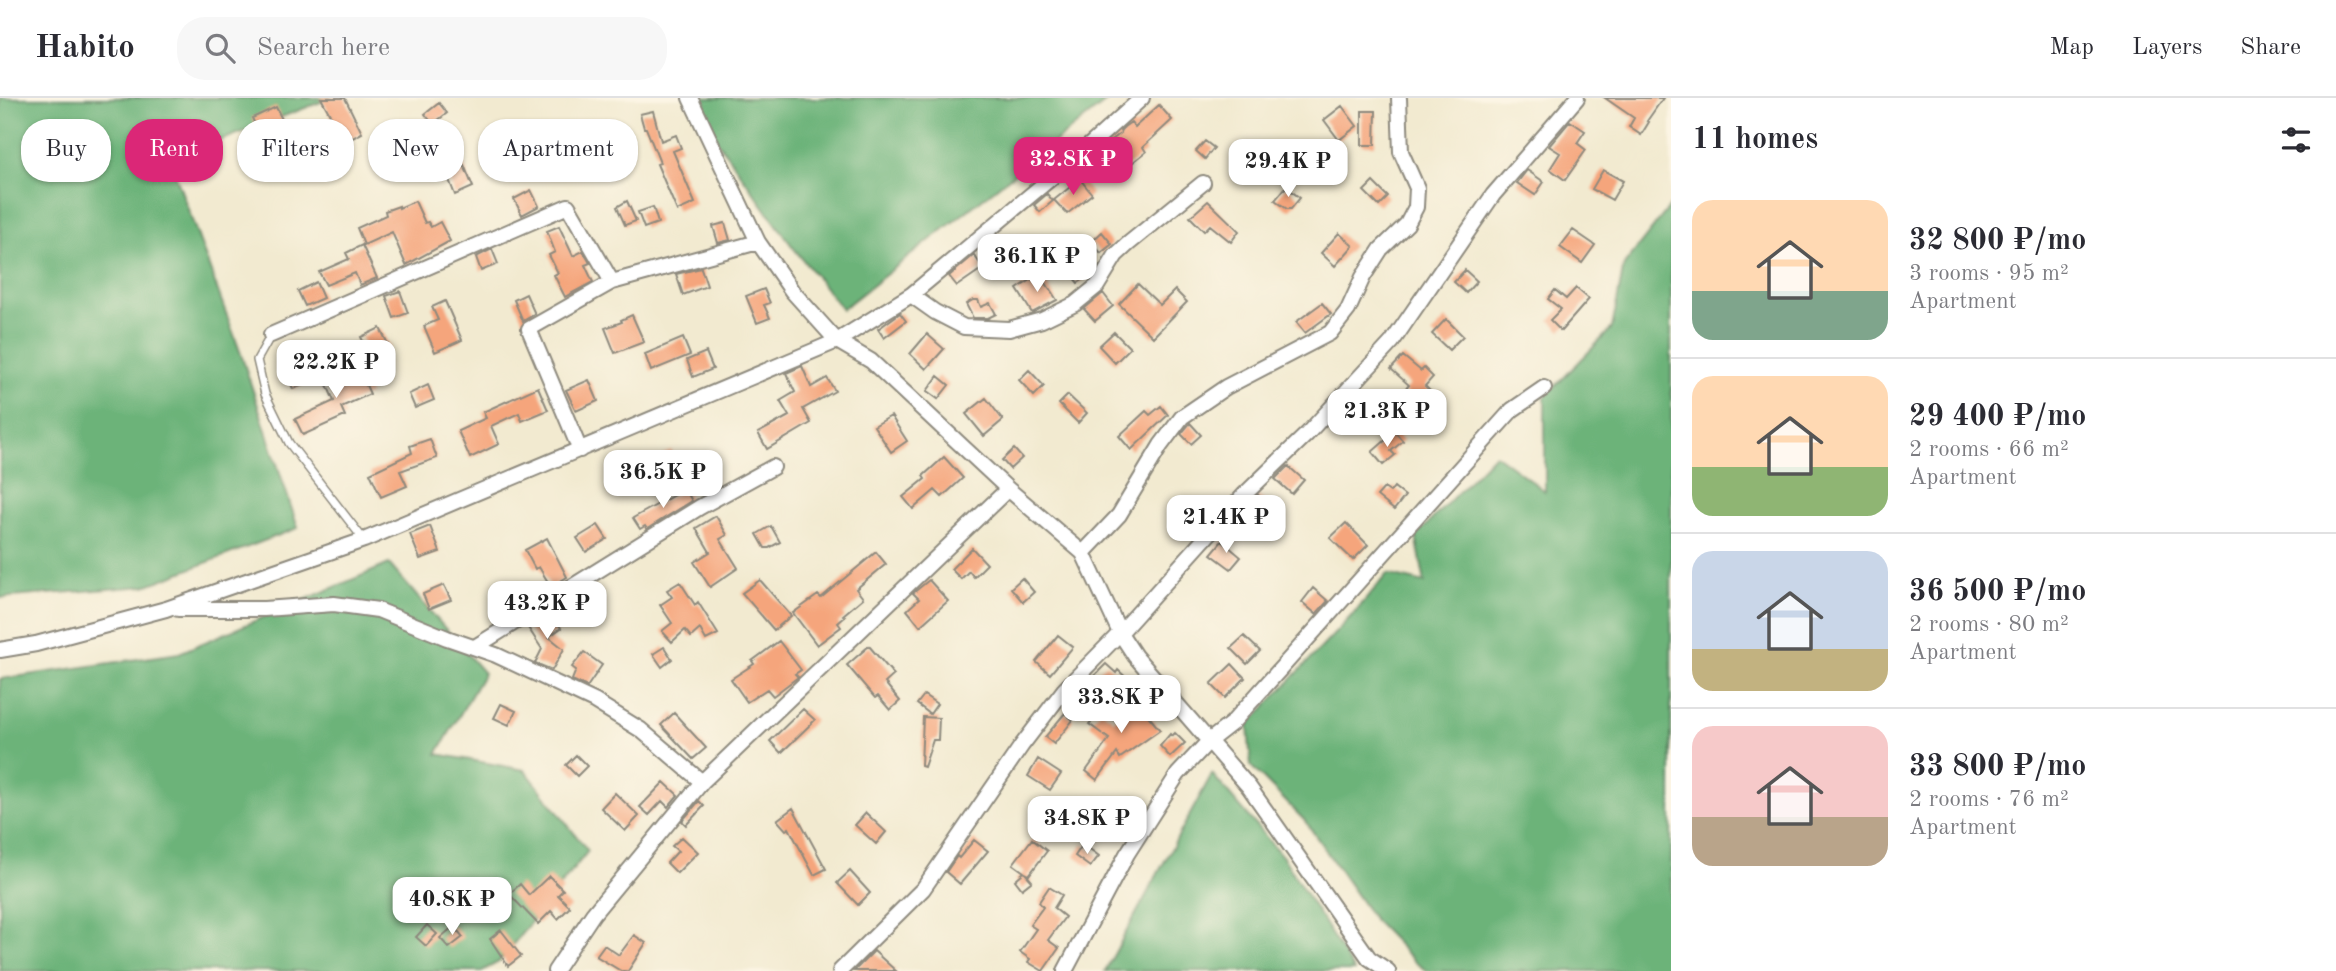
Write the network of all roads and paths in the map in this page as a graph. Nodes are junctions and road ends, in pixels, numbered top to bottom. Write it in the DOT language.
graph roads {
  1 [pos="690,98"];
  2 [pos="1142,98"];
  3 [pos="1399,98"];
  4 [pos="1577,98"];
  5 [pos="1203,183"];
  6 [pos="758,242"];
  7 [pos="612,282"];
  8 [pos="911,295"];
  9 [pos="271,335"];
  10 [pos="837,341"];
  11 [pos="1544,388"];
  12 [pos="580,450"];
  13 [pos="773,467"];
  14 [pos="1008,489"];
  15 [pos="364,540"];
  16 [pos="1083,554"];
  17 [pos="166,609"];
  18 [pos="1120,633"];
  19 [pos="475,648"];
  20 [pos="0,650"];
  21 [pos="1209,741"];
  22 [pos="702,782"];
  23 [pos="555,971"];
  24 [pos="839,971"];
  25 [pos="1065,971"];
  26 [pos="1388,971"];
  1 -- 6 [label="street"];
  2 -- 8 [label="street"];
  3 -- 16 [label="street"];
  4 -- 18 [label="street"];
  5 -- 8 [label="street"];
  6 -- 7 [label="street"];
  6 -- 10 [label="street"];
  7 -- 9 [label="street"];
  7 -- 12 [label="street"];
  8 -- 10 [label="street"];
  9 -- 15 [label="lane"];
  10 -- 12 [label="street"];
  10 -- 14 [label="street"];
  11 -- 21 [label="street"];
  12 -- 15 [label="street"];
  13 -- 19 [label="street"];
  14 -- 16 [label="street"];
  14 -- 22 [label="street"];
  15 -- 17 [label="street"];
  16 -- 18 [label="street"];
  17 -- 19 [label="street"];
  17 -- 20 [label="street"];
  18 -- 21 [label="street"];
  18 -- 24 [label="street"];
  19 -- 22 [label="street"];
  21 -- 25 [label="street"];
  21 -- 26 [label="street"];
  22 -- 23 [label="street"];
}
